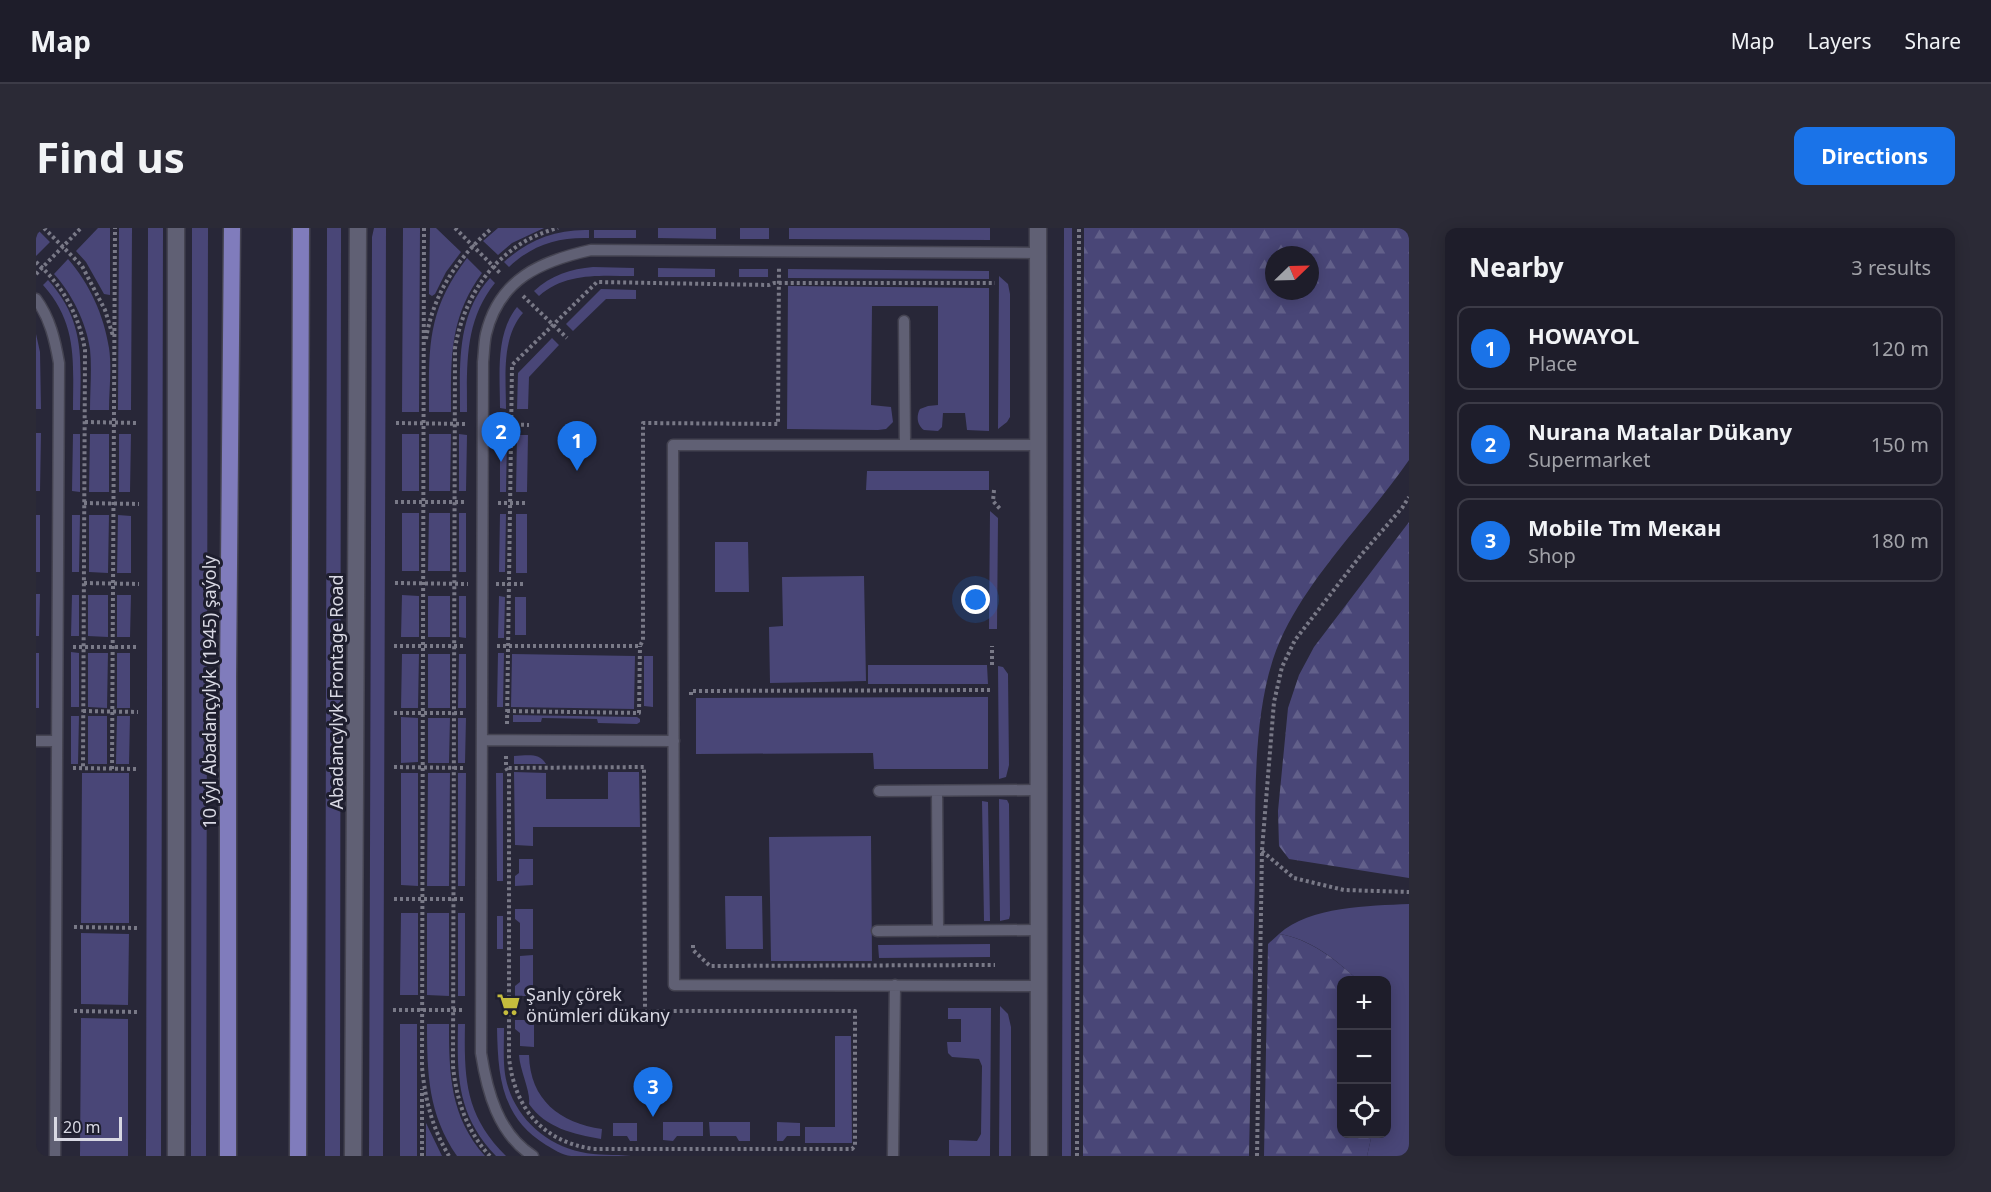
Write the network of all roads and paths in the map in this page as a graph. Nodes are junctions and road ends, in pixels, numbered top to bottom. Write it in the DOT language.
graph roads {
  1 [pos="44,228"];
  2 [pos="81,228"];
  3 [pos="115,228"];
  4 [pos="176,228"];
  5 [pos="232,228"];
  6 [pos="301,228"];
  7 [pos="358,228"];
  8 [pos="424,228"];
  9 [pos="454,228"];
  10 [pos="492,228"];
  11 [pos="558,228"];
  12 [pos="1038,228"];
  13 [pos="1078,228"];
  14 [pos="63,246"];
  15 [pos="473,246"];
  16 [pos="1038,254"];
  17 [pos="36,262"];
  18 [pos="43,267"];
  19 [pos="493,267"];
  20 [pos="36,274"];
  21 [pos="502,274"];
  22 [pos="995,283"];
  23 [pos="526,298"];
  24 [pos="36,299"];
  25 [pos="904,321"];
  26 [pos="553,325"];
  27 [pos="567,338"];
  28 [pos="115,342"];
  29 [pos="424,349"];
  30 [pos="85,422"];
  31 [pos="114,423"];
  32 [pos="140,423"];
  33 [pos="396,423"];
  34 [pos="424,424"];
  35 [pos="455,424"];
  36 [pos="467,424"];
  37 [pos="1038,444"];
  38 [pos="905,445"];
  39 [pos="994,490"];
  40 [pos="1409,497"];
  41 [pos="395,502"];
  42 [pos="424,502"];
  43 [pos="466,502"];
  44 [pos="84,503"];
  45 [pos="455,503"];
  46 [pos="114,504"];
  47 [pos="139,504"];
  48 [pos="1001,510"];
  49 [pos="84,583"];
  50 [pos="395,583"];
  51 [pos="424,583"];
  52 [pos="113,584"];
  53 [pos="139,584"];
  54 [pos="454,584"];
  55 [pos="466,584"];
  56 [pos="394,646"];
  57 [pos="423,646"];
  58 [pos="454,646"];
  59 [pos="466,646"];
  60 [pos="640,646"];
  61 [pos="992,646"];
  62 [pos="57,647"];
  63 [pos="84,647"];
  64 [pos="113,647"];
  65 [pos="139,647"];
  66 [pos="992,665"];
  67 [pos="993,690"];
  68 [pos="691,703"];
  69 [pos="83,711"];
  70 [pos="507,711"];
  71 [pos="112,712"];
  72 [pos="138,712"];
  73 [pos="394,713"];
  74 [pos="423,713"];
  75 [pos="454,713"];
  76 [pos="465,713"];
  77 [pos="507,720"];
  78 [pos="482,740"];
  79 [pos="36,741"];
  80 [pos="57,741"];
  81 [pos="674,741"];
  82 [pos="506,756"];
  83 [pos="394,767"];
  84 [pos="57,768"];
  85 [pos="423,768"];
  86 [pos="454,768"];
  87 [pos="482,768"];
  88 [pos="506,768"];
  89 [pos="83,769"];
  90 [pos="112,769"];
  91 [pos="138,769"];
  92 [pos="1038,790"];
  93 [pos="879,791"];
  94 [pos="937,791"];
  95 [pos="1262,850"];
  96 [pos="1409,892"];
  97 [pos="394,899"];
  98 [pos="422,899"];
  99 [pos="454,899"];
  100 [pos="465,899"];
  101 [pos="497,900"];
  102 [pos="509,900"];
  103 [pos="74,927"];
  104 [pos="137,928"];
  105 [pos="1038,930"];
  106 [pos="878,931"];
  107 [pos="938,931"];
  108 [pos="693,938"];
  109 [pos="995,965"];
  110 [pos="895,985"];
  111 [pos="1038,986"];
  112 [pos="393,1010"];
  113 [pos="422,1010"];
  114 [pos="453,1010"];
  115 [pos="465,1010"];
  116 [pos="497,1010"];
  117 [pos="509,1010"];
  118 [pos="74,1011"];
  119 [pos="137,1012"];
  120 [pos="422,1067"];
  121 [pos="56,1156"];
  122 [pos="176,1156"];
  123 [pos="228,1156"];
  124 [pos="298,1156"];
  125 [pos="353,1156"];
  126 [pos="422,1156"];
  127 [pos="449,1156"];
  128 [pos="490,1156"];
  129 [pos="533,1156"];
  130 [pos="893,1156"];
  131 [pos="1039,1156"];
  132 [pos="1077,1156"];
  133 [pos="1257,1156"];
  1 -- 14 [label="path"];
  2 -- 14 [label="path"];
  3 -- 28 [label="path"];
  4 -- 122 [label="street"];
  5 -- 123 [label="main road, 10 ýyl Abadançylyk (1945) şaýoly"];
  6 -- 124 [label="main road"];
  7 -- 125 [label="street, Abadancylyk Frontage Road"];
  8 -- 29 [label="path"];
  9 -- 15 [label="path"];
  10 -- 15 [label="path"];
  11 -- 19 [label="path"];
  12 -- 16 [label="street"];
  13 -- 132 [label="path"];
  14 -- 18 [label="path"];
  14 -- 28 [label="path"];
  15 -- 19 [label="path"];
  15 -- 29 [label="path"];
  16 -- 37 [label="street"];
  16 -- 78 [label="lane"];
  17 -- 18 [label="path"];
  18 -- 20 [label="path"];
  18 -- 30 [label="path"];
  19 -- 21 [label="path"];
  19 -- 35 [label="path"];
  22 -- 26 [label="path"];
  23 -- 26 [label="path"];
  24 -- 62 [label="lane"];
  25 -- 38 [label="lane"];
  26 -- 27 [label="path"];
  26 -- 70 [label="path"];
  28 -- 31 [label="path"];
  29 -- 34 [label="path"];
  30 -- 31 [label="path"];
  30 -- 44 [label="path"];
  31 -- 32 [label="path"];
  31 -- 46 [label="path"];
  33 -- 34 [label="path"];
  34 -- 35 [label="path"];
  34 -- 42 [label="path"];
  35 -- 36 [label="path"];
  35 -- 45 [label="path"];
  37 -- 38 [label="lane"];
  37 -- 92 [label="street"];
  38 -- 81 [label="lane"];
  39 -- 48 [label="path"];
  40 -- 95 [label="path"];
  41 -- 42 [label="path"];
  42 -- 45 [label="path"];
  42 -- 51 [label="path"];
  43 -- 45 [label="path"];
  44 -- 46 [label="path"];
  44 -- 49 [label="path"];
  45 -- 54 [label="path"];
  46 -- 47 [label="path"];
  46 -- 52 [label="path"];
  49 -- 52 [label="path"];
  49 -- 63 [label="path"];
  50 -- 51 [label="path"];
  51 -- 54 [label="path"];
  51 -- 57 [label="path"];
  52 -- 53 [label="path"];
  52 -- 64 [label="path"];
  54 -- 55 [label="path"];
  54 -- 58 [label="path"];
  56 -- 57 [label="path"];
  57 -- 58 [label="path"];
  57 -- 74 [label="path"];
  58 -- 59 [label="path"];
  58 -- 75 [label="path"];
  60 -- 70 [label="path"];
  61 -- 66 [label="path"];
  62 -- 63 [label="path"];
  62 -- 80 [label="lane"];
  63 -- 64 [label="path"];
  63 -- 69 [label="path"];
  64 -- 65 [label="path"];
  64 -- 71 [label="path"];
  67 -- 68 [label="path"];
  69 -- 71 [label="path"];
  69 -- 89 [label="path"];
  70 -- 77 [label="path"];
  71 -- 72 [label="path"];
  71 -- 90 [label="path"];
  73 -- 74 [label="path"];
  74 -- 75 [label="path"];
  74 -- 85 [label="path"];
  75 -- 76 [label="path"];
  75 -- 86 [label="path"];
  78 -- 81 [label="lane"];
  78 -- 87 [label="lane"];
  79 -- 80 [label="lane"];
  80 -- 84 [label="lane"];
  81 -- 110 [label="lane"];
  82 -- 88 [label="path"];
  83 -- 85 [label="path"];
  84 -- 89 [label="path"];
  84 -- 121 [label="lane"];
  85 -- 86 [label="path"];
  85 -- 98 [label="path"];
  86 -- 87 [label="path"];
  86 -- 99 [label="path"];
  87 -- 129 [label="lane"];
  88 -- 102 [label="path"];
  88 -- 117 [label="path"];
  89 -- 90 [label="path"];
  90 -- 91 [label="path"];
  92 -- 94 [label="lane"];
  92 -- 105 [label="street"];
  93 -- 94 [label="lane"];
  94 -- 107 [label="lane"];
  95 -- 96 [label="path"];
  95 -- 133 [label="path"];
  97 -- 98 [label="path"];
  98 -- 99 [label="path"];
  98 -- 113 [label="path"];
  99 -- 100 [label="path"];
  99 -- 114 [label="path"];
  101 -- 102 [label="path"];
  102 -- 117 [label="path"];
  103 -- 104 [label="path"];
  105 -- 107 [label="lane"];
  105 -- 111 [label="street"];
  106 -- 107 [label="lane"];
  108 -- 109 [label="path"];
  110 -- 111 [label="lane"];
  110 -- 130 [label="lane"];
  111 -- 131 [label="street"];
  112 -- 113 [label="path"];
  113 -- 114 [label="path"];
  113 -- 120 [label="path"];
  114 -- 115 [label="path"];
  114 -- 128 [label="path"];
  116 -- 117 [label="path"];
  118 -- 119 [label="path"];
  120 -- 126 [label="path"];
  120 -- 127 [label="path"];
}
